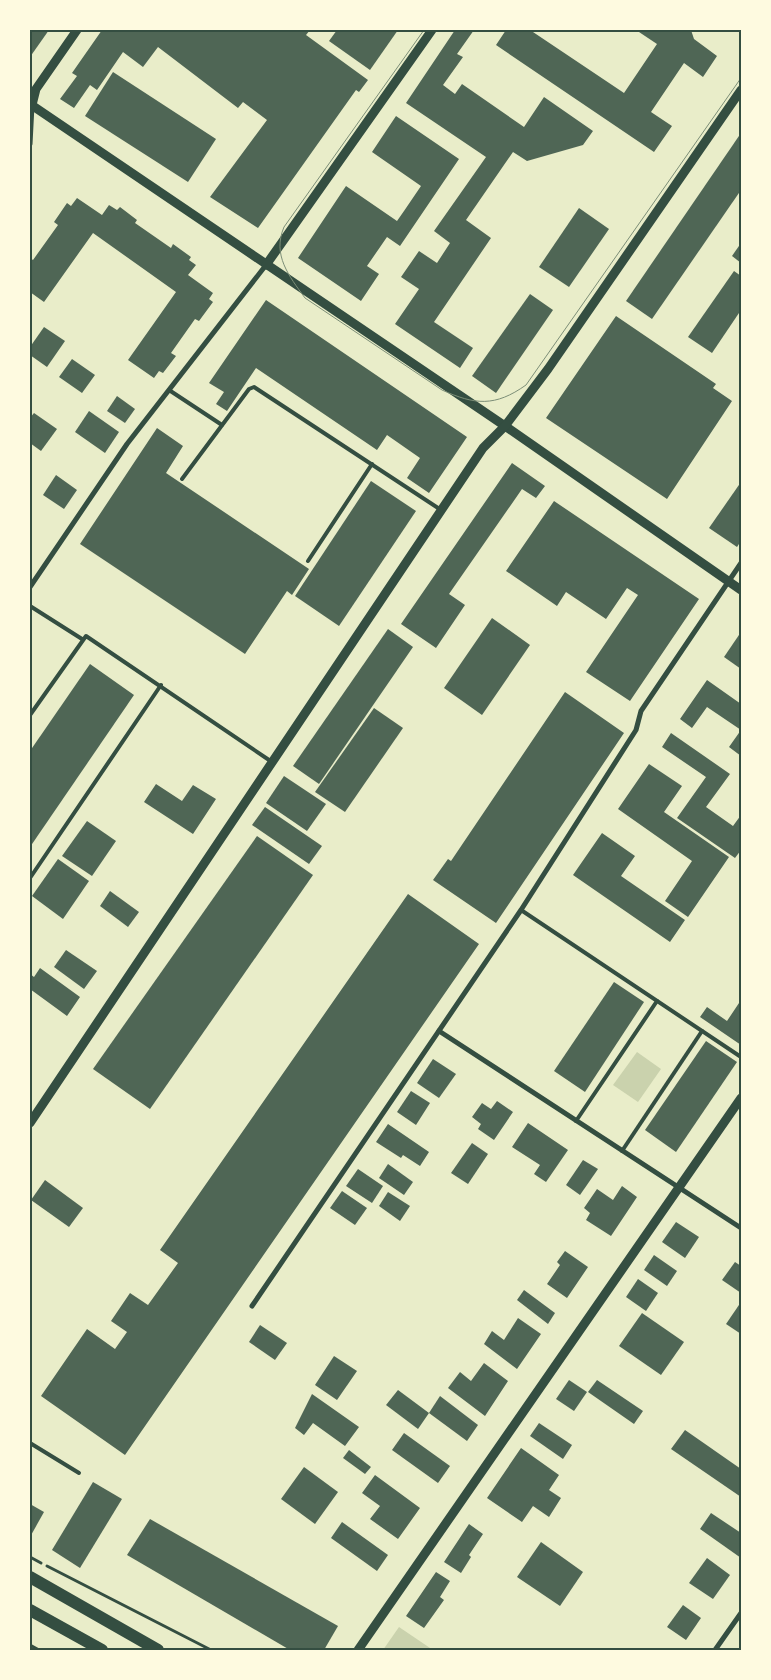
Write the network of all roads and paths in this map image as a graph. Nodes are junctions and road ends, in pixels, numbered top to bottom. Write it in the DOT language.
graph roads {
  1 [pos="77,30"];
  2 [pos="432,30"];
  3 [pos="741,90"];
  4 [pos="31,105"];
  5 [pos="30,144"];
  6 [pos="266,265"];
  7 [pos="169,390"];
  8 [pos="222,425"];
  9 [pos="505,426"];
  10 [pos="372,464"];
  11 [pos="182,479"];
  12 [pos="441,510"];
  13 [pos="308,560"];
  14 [pos="741,563"];
  15 [pos="728,581"];
  16 [pos="30,587"];
  17 [pos="741,590"];
  18 [pos="30,606"];
  19 [pos="82,639"];
  20 [pos="161,685"];
  21 [pos="30,714"];
  22 [pos="272,762"];
  23 [pos="30,878"];
  24 [pos="521,910"];
  25 [pos="657,1001"];
  26 [pos="439,1031"];
  27 [pos="702,1031"];
  28 [pos="741,1057"];
  29 [pos="741,1098"];
  30 [pos="576,1121"];
  31 [pos="30,1123"];
  32 [pos="622,1151"];
  33 [pos="678,1187"];
  34 [pos="741,1228"];
  35 [pos="252,1306"];
  36 [pos="30,1443"];
  37 [pos="79,1473"];
  38 [pos="30,1557"];
  39 [pos="30,1577"];
  40 [pos="30,1610"];
  41 [pos="741,1613"];
  42 [pos="30,1645"];
  43 [pos="39,1650"];
  44 [pos="102,1650"];
  45 [pos="158,1650"];
  46 [pos="211,1650"];
  47 [pos="358,1650"];
  48 [pos="715,1650"];
  1 -- 4 [label="street"];
  2 -- 6 [label="street"];
  3 -- 9 [label="street"];
  4 -- 5 [label="street"];
  4 -- 6 [label="street"];
  6 -- 7 [label="street"];
  6 -- 9 [label="street"];
  7 -- 8 [label="lane"];
  7 -- 16 [label="street"];
  8 -- 10 [label="lane"];
  8 -- 11 [label="lane"];
  9 -- 12 [label="street"];
  9 -- 15 [label="street"];
  10 -- 12 [label="lane"];
  10 -- 13 [label="lane"];
  12 -- 22 [label="street"];
  14 -- 15 [label="street"];
  15 -- 17 [label="street"];
  15 -- 24 [label="street"];
  18 -- 19 [label="lane"];
  19 -- 20 [label="lane"];
  19 -- 21 [label="lane"];
  20 -- 22 [label="lane"];
  20 -- 23 [label="lane"];
  22 -- 31 [label="street"];
  24 -- 25 [label="lane"];
  24 -- 26 [label="street"];
  25 -- 27 [label="lane"];
  25 -- 30 [label="lane"];
  26 -- 30 [label="street"];
  26 -- 35 [label="street"];
  27 -- 28 [label="lane"];
  27 -- 32 [label="lane"];
  29 -- 33 [label="street"];
  30 -- 32 [label="street"];
  32 -- 33 [label="street"];
  33 -- 34 [label="street"];
  33 -- 47 [label="street"];
  36 -- 37 [label="lane"];
  38 -- 46 [label="path"];
  39 -- 45 [label="main road"];
  40 -- 44 [label="main road"];
  41 -- 48 [label="street"];
  42 -- 43 [label="path"];
}
